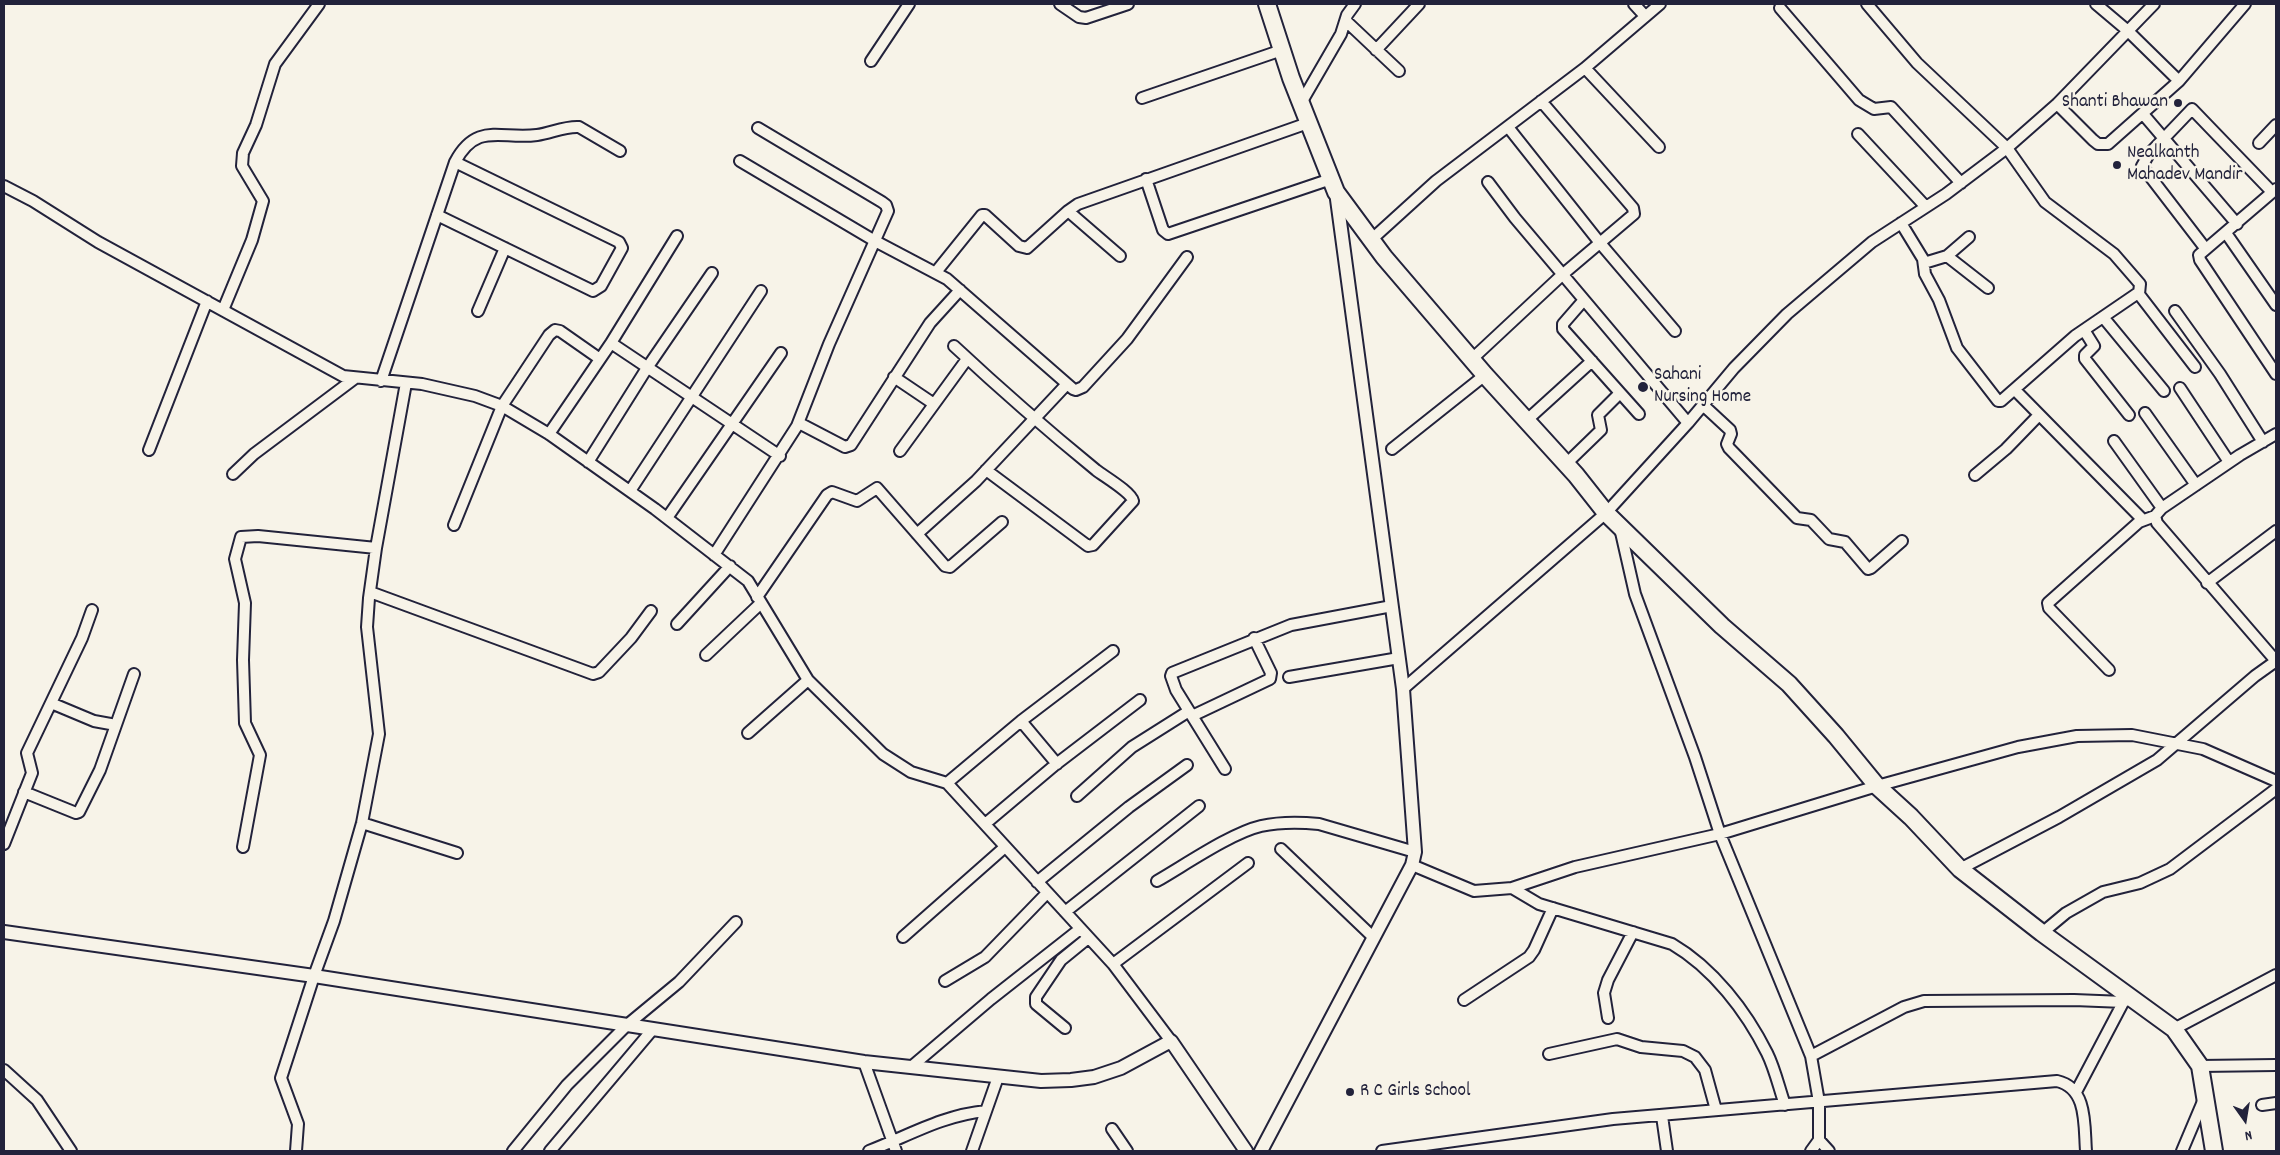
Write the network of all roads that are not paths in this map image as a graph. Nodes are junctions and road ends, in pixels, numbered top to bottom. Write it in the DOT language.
graph roads {
  1 [pos="319,4"];
  2 [pos="909,4"];
  3 [pos="1060,4"];
  4 [pos="1128,4"];
  5 [pos="1267,4"];
  6 [pos="1355,4"];
  7 [pos="1418,4"];
  8 [pos="1634,4"];
  9 [pos="1660,4"];
  10 [pos="1868,4"];
  11 [pos="2096,4"];
  12 [pos="2154,4"];
  13 [pos="2244,4"];
  14 [pos="1780,8"];
  15 [pos="1645,16"];
  16 [pos="1346,21"];
  17 [pos="2128,31"];
  18 [pos="1282,50"];
  19 [pos="1376,50"];
  20 [pos="871,61"];
  21 [pos="1585,68"];
  22 [pos="1400,72"];
  23 [pos="2179,81"];
  24 [pos="1142,98"];
  25 [pos="1541,101"];
  26 [pos="1301,103"];
  27 [pos="2056,104"];
  28 [pos="2143,114"];
  29 [pos="1308,123"];
  30 [pos="2276,125"];
  31 [pos="1508,127"];
  32 [pos="758,128"];
  33 [pos="1858,134"];
  34 [pos="2165,138"];
  35 [pos="2259,143"];
  36 [pos="1659,147"];
  37 [pos="2006,148"];
  38 [pos="620,151"];
  39 [pos="740,161"];
  40 [pos="455,162"];
  41 [pos="1146,179"];
  42 [pos="1488,182"];
  43 [pos="1961,183"];
  44 [pos="4,186"];
  45 [pos="1333,186"];
  46 [pos="2274,190"];
  47 [pos="1926,207"];
  48 [pos="1068,210"];
  49 [pos="437,215"];
  50 [pos="1902,224"];
  51 [pos="2237,224"];
  52 [pos="2226,233"];
  53 [pos="677,236"];
  54 [pos="1969,237"];
  55 [pos="1371,240"];
  56 [pos="875,241"];
  57 [pos="1600,243"];
  58 [pos="505,248"];
  59 [pos="2205,248"];
  60 [pos="1120,256"];
  61 [pos="1947,256"];
  62 [pos="1187,257"];
  63 [pos="1924,263"];
  64 [pos="712,272"];
  65 [pos="936,272"];
  66 [pos="1562,275"];
  67 [pos="1988,288"];
  68 [pos="761,290"];
  69 [pos="960,290"];
  70 [pos="2139,294"];
  71 [pos="1584,301"];
  72 [pos="207,302"];
  73 [pos="2276,305"];
  74 [pos="223,310"];
  75 [pos="478,310"];
  76 [pos="2175,311"];
  77 [pos="2103,317"];
  78 [pos="2084,330"];
  79 [pos="1675,331"];
  80 [pos="611,343"];
  81 [pos="954,346"];
  82 [pos="781,353"];
  83 [pos="600,359"];
  84 [pos="967,359"];
  85 [pos="1472,359"];
  86 [pos="1592,361"];
  87 [pos="647,368"];
  88 [pos="2195,368"];
  89 [pos="2276,374"];
  90 [pos="1485,375"];
  91 [pos="894,377"];
  92 [pos="354,379"];
  93 [pos="381,381"];
  94 [pos="406,383"];
  95 [pos="1067,384"];
  96 [pos="2180,388"];
  97 [pos="2015,390"];
  98 [pos="2164,391"];
  99 [pos="1620,393"];
  100 [pos="693,398"];
  101 [pos="934,404"];
  102 [pos="1703,405"];
  103 [pos="502,406"];
  104 [pos="2145,413"];
  105 [pos="1639,414"];
  106 [pos="2039,415"];
  107 [pos="2129,415"];
  108 [pos="1034,420"];
  109 [pos="1526,420"];
  110 [pos="799,423"];
  111 [pos="1688,423"];
  112 [pos="731,424"];
  113 [pos="549,434"];
  114 [pos="2276,434"];
  115 [pos="2114,441"];
  116 [pos="2263,442"];
  117 [pos="1392,449"];
  118 [pos="149,450"];
  119 [pos="900,451"];
  120 [pos="780,456"];
  121 [pos="588,462"];
  122 [pos="2230,462"];
  123 [pos="1566,464"];
  124 [pos="986,470"];
  125 [pos="233,474"];
  126 [pos="1975,475"];
  127 [pos="2196,485"];
  128 [pos="630,491"];
  129 [pos="2162,508"];
  130 [pos="1606,513"];
  131 [pos="2155,516"];
  132 [pos="667,518"];
  133 [pos="2143,520"];
  134 [pos="1002,522"];
  135 [pos="454,525"];
  136 [pos="1620,528"];
  137 [pos="2276,531"];
  138 [pos="917,534"];
  139 [pos="1902,541"];
  140 [pos="376,548"];
  141 [pos="714,555"];
  142 [pos="730,566"];
  143 [pos="2207,583"];
  144 [pos="370,592"];
  145 [pos="759,600"];
  146 [pos="1392,606"];
  147 [pos="92,610"];
  148 [pos="651,611"];
  149 [pos="677,624"];
  150 [pos="1254,638"];
  151 [pos="1113,651"];
  152 [pos="706,655"];
  153 [pos="1398,658"];
  154 [pos="2276,661"];
  155 [pos="2109,670"];
  156 [pos="134,674"];
  157 [pos="1289,677"];
  158 [pos="808,680"];
  159 [pos="1403,689"];
  160 [pos="1140,700"];
  161 [pos="51,703"];
  162 [pos="1190,714"];
  163 [pos="1021,720"];
  164 [pos="116,725"];
  165 [pos="748,733"];
  166 [pos="2175,744"];
  167 [pos="1056,764"];
  168 [pos="1187,765"];
  169 [pos="1224,769"];
  170 [pos="2276,781"];
  171 [pos="947,783"];
  172 [pos="1877,786"];
  173 [pos="2276,789"];
  174 [pos="24,792"];
  175 [pos="1077,796"];
  176 [pos="1199,806"];
  177 [pos="362,823"];
  178 [pos="984,824"];
  179 [pos="1720,834"];
  180 [pos="4,844"];
  181 [pos="243,847"];
  182 [pos="1005,847"];
  183 [pos="1281,849"];
  184 [pos="1415,852"];
  185 [pos="457,853"];
  186 [pos="1248,863"];
  187 [pos="1412,865"];
  188 [pos="1960,869"];
  189 [pos="1158,881"];
  190 [pos="1037,882"];
  191 [pos="1512,888"];
  192 [pos="1047,893"];
  193 [pos="1553,908"];
  194 [pos="1065,912"];
  195 [pos="736,922"];
  196 [pos="1080,929"];
  197 [pos="4,932"];
  198 [pos="1632,932"];
  199 [pos="2042,933"];
  200 [pos="903,937"];
  201 [pos="1373,937"];
  202 [pos="1088,938"];
  203 [pos="1113,964"];
  204 [pos="2276,975"];
  205 [pos="314,976"];
  206 [pos="945,981"];
  207 [pos="2126,998"];
  208 [pos="1464,1000"];
  209 [pos="1608,1018"];
  210 [pos="627,1025"];
  211 [pos="1065,1028"];
  212 [pos="653,1029"];
  213 [pos="2174,1029"];
  214 [pos="1171,1042"];
  215 [pos="1549,1054"];
  216 [pos="1810,1056"];
  217 [pos="864,1062"];
  218 [pos="2276,1065"];
  219 [pos="2200,1066"];
  220 [pos="911,1067"];
  221 [pos="4,1070"];
  222 [pos="998,1077"];
  223 [pos="2076,1092"];
  224 [pos="2204,1098"];
  225 [pos="1820,1102"];
  226 [pos="2276,1103"];
  227 [pos="1785,1104"];
  228 [pos="2262,1105"];
  229 [pos="986,1110"];
  230 [pos="1716,1110"];
  231 [pos="1662,1116"];
  232 [pos="1112,1129"];
  233 [pos="1819,1140"];
  234 [pos="894,1147"];
  235 [pos="1411,1149"];
  236 [pos="71,1151"];
  237 [pos="296,1151"];
  238 [pos="513,1151"];
  239 [pos="550,1151"];
  240 [pos="869,1151"];
  241 [pos="972,1151"];
  242 [pos="1127,1151"];
  243 [pos="1246,1151"];
  244 [pos="1261,1151"];
  245 [pos="1382,1151"];
  246 [pos="1667,1151"];
  247 [pos="1811,1151"];
  248 [pos="1829,1151"];
  249 [pos="2086,1151"];
  250 [pos="2182,1151"];
  251 [pos="2214,1151"];
  1 -- 74 [label="street"];
  2 -- 20 [label="street"];
  3 -- 4 [label="street"];
  5 -- 18 [label="main road"];
  6 -- 16 [label="street"];
  7 -- 19 [label="street"];
  8 -- 15 [label="street"];
  9 -- 15 [label="street"];
  10 -- 37 [label="street"];
  11 -- 17 [label="street"];
  12 -- 17 [label="street"];
  13 -- 23 [label="street"];
  14 -- 43 [label="street"];
  15 -- 21 [label="street"];
  16 -- 19 [label="street"];
  16 -- 26 [label="street"];
  17 -- 23 [label="street"];
  17 -- 27 [label="street"];
  18 -- 24 [label="street"];
  18 -- 26 [label="main road"];
  19 -- 22 [label="street"];
  21 -- 25 [label="street"];
  21 -- 36 [label="street"];
  23 -- 28 [label="street"];
  25 -- 31 [label="street"];
  25 -- 57 [label="street"];
  26 -- 29 [label="main road"];
  27 -- 28 [label="street"];
  27 -- 37 [label="street"];
  28 -- 34 [label="street"];
  29 -- 41 [label="street"];
  29 -- 45 [label="main road"];
  30 -- 35 [label="street"];
  31 -- 55 [label="street"];
  31 -- 57 [label="street"];
  32 -- 56 [label="street"];
  33 -- 47 [label="street"];
  34 -- 46 [label="street"];
  34 -- 51 [label="street"];
  34 -- 59 [label="street"];
  37 -- 43 [label="street"];
  37 -- 70 [label="street"];
  38 -- 40 [label="street"];
  39 -- 56 [label="street"];
  40 -- 49 [label="street"];
  40 -- 58 [label="street"];
  41 -- 45 [label="street"];
  41 -- 48 [label="street"];
  42 -- 66 [label="street"];
  43 -- 47 [label="street"];
  44 -- 72 [label="street"];
  45 -- 55 [label="main road"];
  45 -- 146 [label="street"];
  46 -- 51 [label="street"];
  47 -- 50 [label="street"];
  48 -- 60 [label="street"];
  48 -- 65 [label="street"];
  49 -- 58 [label="street"];
  49 -- 93 [label="street"];
  50 -- 63 [label="street"];
  50 -- 102 [label="street"];
  51 -- 52 [label="street"];
  52 -- 59 [label="street"];
  52 -- 73 [label="street"];
  53 -- 80 [label="street"];
  54 -- 61 [label="street"];
  55 -- 85 [label="main road"];
  56 -- 65 [label="street"];
  56 -- 110 [label="street"];
  57 -- 66 [label="street"];
  57 -- 79 [label="street"];
  58 -- 75 [label="street"];
  59 -- 89 [label="street"];
  61 -- 63 [label="street"];
  61 -- 67 [label="street"];
  62 -- 95 [label="street"];
  63 -- 97 [label="street"];
  64 -- 87 [label="street"];
  65 -- 69 [label="street"];
  66 -- 71 [label="street"];
  66 -- 85 [label="street"];
  68 -- 100 [label="street"];
  69 -- 91 [label="street"];
  69 -- 95 [label="street"];
  70 -- 77 [label="street"];
  70 -- 88 [label="street"];
  71 -- 86 [label="street"];
  71 -- 111 [label="street"];
  72 -- 74 [label="street"];
  72 -- 118 [label="street"];
  74 -- 92 [label="street"];
  76 -- 116 [label="street"];
  77 -- 78 [label="street"];
  77 -- 98 [label="street"];
  78 -- 97 [label="street"];
  78 -- 107 [label="street"];
  80 -- 83 [label="street"];
  80 -- 87 [label="street"];
  81 -- 84 [label="street"];
  82 -- 112 [label="street"];
  83 -- 103 [label="street"];
  83 -- 113 [label="street"];
  84 -- 101 [label="street"];
  84 -- 108 [label="street"];
  85 -- 90 [label="main road"];
  86 -- 99 [label="street"];
  86 -- 109 [label="street"];
  87 -- 100 [label="street"];
  87 -- 121 [label="street"];
  90 -- 109 [label="main road"];
  90 -- 117 [label="street"];
  91 -- 101 [label="street"];
  91 -- 110 [label="street"];
  92 -- 93 [label="street"];
  92 -- 125 [label="street"];
  93 -- 94 [label="street"];
  94 -- 103 [label="street"];
  94 -- 140 [label="street"];
  95 -- 108 [label="street"];
  96 -- 122 [label="street"];
  97 -- 106 [label="street"];
  99 -- 105 [label="street"];
  99 -- 123 [label="street"];
  100 -- 112 [label="street"];
  100 -- 128 [label="street"];
  101 -- 119 [label="street"];
  102 -- 111 [label="street"];
  102 -- 139 [label="street"];
  103 -- 113 [label="street"];
  103 -- 135 [label="street"];
  104 -- 127 [label="street"];
  106 -- 126 [label="street"];
  106 -- 133 [label="street"];
  108 -- 124 [label="street"];
  108 -- 124 [label="street"];
  109 -- 123 [label="main road"];
  110 -- 120 [label="street"];
  111 -- 130 [label="street"];
  112 -- 120 [label="street"];
  112 -- 132 [label="street"];
  113 -- 121 [label="street"];
  114 -- 116 [label="street"];
  115 -- 129 [label="street"];
  116 -- 122 [label="street"];
  120 -- 141 [label="street"];
  121 -- 128 [label="street"];
  122 -- 127 [label="street"];
  123 -- 130 [label="main road"];
  124 -- 138 [label="street"];
  127 -- 129 [label="street"];
  128 -- 132 [label="street"];
  129 -- 131 [label="street"];
  130 -- 136 [label="main road"];
  130 -- 159 [label="street"];
  131 -- 133 [label="street"];
  131 -- 143 [label="street"];
  132 -- 141 [label="street"];
  133 -- 155 [label="street"];
  134 -- 138 [label="street"];
  136 -- 172 [label="main road"];
  136 -- 179 [label="street"];
  137 -- 143 [label="street"];
  138 -- 145 [label="street"];
  140 -- 144 [label="street"];
  140 -- 181 [label="street"];
  141 -- 142 [label="street"];
  142 -- 145 [label="street"];
  142 -- 149 [label="street"];
  143 -- 154 [label="street"];
  144 -- 148 [label="street"];
  144 -- 177 [label="street"];
  145 -- 152 [label="street"];
  145 -- 158 [label="street"];
  146 -- 150 [label="street"];
  146 -- 153 [label="street"];
  147 -- 161 [label="street"];
  150 -- 162 [label="street"];
  150 -- 162 [label="street"];
  151 -- 163 [label="street"];
  153 -- 157 [label="street"];
  153 -- 159 [label="street"];
  154 -- 166 [label="street"];
  156 -- 164 [label="street"];
  158 -- 165 [label="street"];
  158 -- 171 [label="street"];
  159 -- 184 [label="street"];
  160 -- 167 [label="street"];
  161 -- 164 [label="street"];
  161 -- 174 [label="street"];
  162 -- 169 [label="street"];
  162 -- 175 [label="street"];
  163 -- 167 [label="street"];
  163 -- 171 [label="street"];
  164 -- 174 [label="street"];
  166 -- 170 [label="street"];
  166 -- 172 [label="street"];
  166 -- 188 [label="street"];
  167 -- 178 [label="street"];
  168 -- 190 [label="street"];
  171 -- 178 [label="street"];
  172 -- 179 [label="street"];
  172 -- 188 [label="main road"];
  173 -- 199 [label="street"];
  174 -- 180 [label="street"];
  176 -- 194 [label="street"];
  177 -- 185 [label="street"];
  177 -- 205 [label="street"];
  178 -- 182 [label="street"];
  179 -- 191 [label="street"];
  179 -- 216 [label="street"];
  182 -- 190 [label="street"];
  182 -- 200 [label="street"];
  183 -- 201 [label="street"];
  184 -- 187 [label="street"];
  184 -- 189 [label="street"];
  186 -- 203 [label="street"];
  187 -- 191 [label="street"];
  187 -- 201 [label="street"];
  188 -- 199 [label="main road"];
  190 -- 192 [label="street"];
  191 -- 193 [label="street"];
  192 -- 194 [label="street"];
  192 -- 206 [label="street"];
  193 -- 198 [label="street"];
  193 -- 208 [label="street"];
  194 -- 196 [label="street"];
  195 -- 210 [label="street"];
  196 -- 202 [label="street"];
  196 -- 220 [label="street"];
  197 -- 205 [label="street"];
  198 -- 209 [label="street"];
  198 -- 227 [label="street"];
  199 -- 207 [label="main road"];
  201 -- 244 [label="street"];
  202 -- 203 [label="street"];
  202 -- 211 [label="street"];
  203 -- 214 [label="street"];
  204 -- 213 [label="street"];
  205 -- 210 [label="street"];
  205 -- 237 [label="street"];
  207 -- 213 [label="main road"];
  207 -- 216 [label="street"];
  207 -- 223 [label="street"];
  210 -- 212 [label="street"];
  210 -- 238 [label="street"];
  212 -- 217 [label="street"];
  212 -- 239 [label="street"];
  213 -- 219 [label="main road"];
  214 -- 222 [label="street"];
  214 -- 243 [label="street"];
  215 -- 230 [label="street"];
  216 -- 225 [label="street"];
  217 -- 220 [label="street"];
  217 -- 234 [label="street"];
  218 -- 219 [label="street"];
  219 -- 224 [label="main road"];
  220 -- 222 [label="street"];
  221 -- 236 [label="street"];
  222 -- 229 [label="street"];
  223 -- 225 [label="street"];
  223 -- 249 [label="street"];
  224 -- 250 [label="street"];
  224 -- 251 [label="main road"];
  225 -- 227 [label="street"];
  225 -- 233 [label="street"];
  226 -- 228 [label="street"];
  227 -- 230 [label="street"];
  229 -- 234 [label="street"];
  229 -- 241 [label="street"];
  230 -- 231 [label="street"];
  231 -- 235 [label="street"];
  231 -- 246 [label="street"];
  232 -- 242 [label="street"];
  233 -- 247 [label="street"];
  233 -- 248 [label="street"];
  234 -- 240 [label="street"];
  235 -- 245 [label="street"];
}
